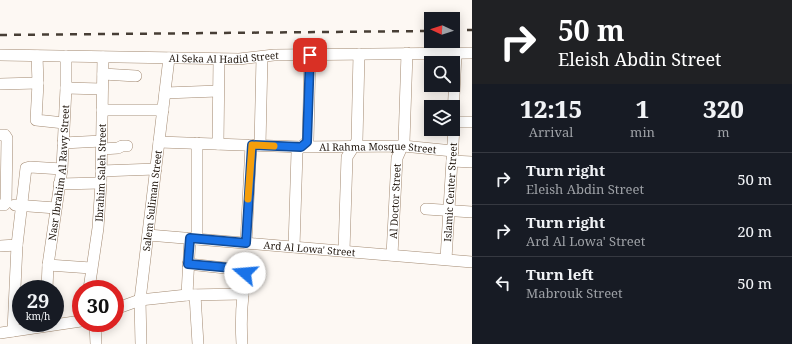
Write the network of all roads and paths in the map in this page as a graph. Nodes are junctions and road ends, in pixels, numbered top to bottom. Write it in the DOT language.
graph roads {
  1 [pos="407,53"];
  2 [pos="456,53"];
  3 [pos="472,53"];
  4 [pos="359,54"];
  5 [pos="0,55"];
  6 [pos="310,55"];
  7 [pos="37,56"];
  8 [pos="66,56"];
  9 [pos="262,56"];
  10 [pos="103,57"];
  11 [pos="169,58"];
  12 [pos="219,58"];
  13 [pos="103,74"];
  14 [pos="136,76"];
  15 [pos="38,83"];
  16 [pos="0,84"];
  17 [pos="66,88"];
  18 [pos="102,89"];
  19 [pos="218,91"];
  20 [pos="165,93"];
  21 [pos="455,100"];
  22 [pos="102,110"];
  23 [pos="163,110"];
  24 [pos="460,122"];
  25 [pos="472,122"];
  26 [pos="64,123"];
  27 [pos="0,134"];
  28 [pos="454,136"];
  29 [pos="159,142"];
  30 [pos="63,143"];
  31 [pos="197,144"];
  32 [pos="218,144"];
  33 [pos="102,145"];
  34 [pos="256,145"];
  35 [pos="128,146"];
  36 [pos="403,146"];
  37 [pos="301,147"];
  38 [pos="354,148"];
  39 [pos="453,156"];
  40 [pos="472,162"];
  41 [pos="3,166"];
  42 [pos="156,169"];
  43 [pos="62,170"];
  44 [pos="101,171"];
  45 [pos="101,183"];
  46 [pos="59,184"];
  47 [pos="2,205"];
  48 [pos="21,206"];
  49 [pos="56,208"];
  50 [pos="426,209"];
  51 [pos="449,210"];
  52 [pos="472,212"];
  53 [pos="148,235"];
  54 [pos="194,239"];
  55 [pos="246,243"];
  56 [pos="17,245"];
  57 [pos="0,246"];
  58 [pos="294,247"];
  59 [pos="344,251"];
  60 [pos="392,255"];
  61 [pos="446,259"];
  62 [pos="472,262"];
  63 [pos="188,264"];
  64 [pos="48,265"];
  65 [pos="91,268"];
  66 [pos="15,280"];
  67 [pos="47,280"];
  68 [pos="90,280"];
  69 [pos="243,294"];
  70 [pos="191,295"];
  71 [pos="140,300"];
  72 [pos="124,306"];
  73 [pos="12,331"];
  74 [pos="95,332"];
  75 [pos="0,333"];
  76 [pos="96,344"];
  77 [pos="141,344"];
  78 [pos="198,344"];
  79 [pos="242,344"];
  1 -- 2 [label="street, Al Seka Al Hadid Street"];
  1 -- 4 [label="street, Al Seka Al Hadid Street"];
  1 -- 36 [label="street, Al Doctor Street"];
  2 -- 3 [label="street, Al Seka Al Hadid Street"];
  2 -- 21 [label="street, Islamic Center Street"];
  4 -- 6 [label="street, Al Seka Al Hadid Street"];
  4 -- 38 [label="street"];
  5 -- 7 [label="street, Al Seka Al Hadid Street"];
  6 -- 9 [label="street, Al Seka Al Hadid Street"];
  6 -- 37 [label="street"];
  7 -- 8 [label="street, Al Seka Al Hadid Street"];
  7 -- 15 [label="street"];
  8 -- 10 [label="street, Al Seka Al Hadid Street"];
  8 -- 17 [label="street, Nasr Ibrahim Al Rawy Street"];
  9 -- 12 [label="street, Al Seka Al Hadid Street"];
  9 -- 34 [label="street"];
  10 -- 11 [label="street, Al Seka Al Hadid Street"];
  10 -- 13 [label="street, Ibrahim Saleh Street"];
  11 -- 12 [label="street, Al Seka Al Hadid Street"];
  11 -- 20 [label="street, Salem Suliman Street"];
  12 -- 19 [label="street"];
  13 -- 14 [label="street"];
  13 -- 18 [label="street, Ibrahim Saleh Street"];
  15 -- 16 [label="street"];
  15 -- 26 [label="street"];
  17 -- 18 [label="street"];
  17 -- 26 [label="street, Nasr Ibrahim Al Rawy Street"];
  18 -- 22 [label="street, Ibrahim Saleh Street"];
  19 -- 20 [label="street"];
  19 -- 32 [label="street"];
  20 -- 23 [label="street, Salem Suliman Street"];
  22 -- 23 [label="street"];
  22 -- 33 [label="street, Ibrahim Saleh Street"];
  23 -- 29 [label="street, Salem Suliman Street"];
  24 -- 25 [label="street"];
  26 -- 30 [label="street, Nasr Ibrahim Al Rawy Street"];
  27 -- 41 [label="street"];
  28 -- 39 [label="street, Islamic Center Street"];
  29 -- 31 [label="street, Al Rahma Mosque Street"];
  29 -- 42 [label="street, Salem Suliman Street"];
  30 -- 33 [label="street"];
  30 -- 43 [label="street, Nasr Ibrahim Al Rawy Street"];
  31 -- 32 [label="street, Al Rahma Mosque Street"];
  31 -- 54 [label="street"];
  32 -- 34 [label="street, Al Rahma Mosque Street"];
  33 -- 35 [label="street"];
  33 -- 44 [label="street, Ibrahim Saleh Street"];
  34 -- 37 [label="street, Al Rahma Mosque Street"];
  34 -- 55 [label="street"];
  36 -- 38 [label="street, Al Rahma Mosque Street"];
  36 -- 39 [label="street, Al Rahma Mosque Street"];
  36 -- 60 [label="street, Al Doctor Street"];
  37 -- 38 [label="street, Al Rahma Mosque Street"];
  37 -- 58 [label="street"];
  38 -- 59 [label="street"];
  39 -- 40 [label="street, Al Rahma Mosque Street"];
  39 -- 51 [label="street, Islamic Center Street"];
  41 -- 47 [label="street"];
  42 -- 44 [label="street"];
  42 -- 53 [label="street, Salem Suliman Street"];
  43 -- 46 [label="street, Nasr Ibrahim Al Rawy Street"];
  43 -- 48 [label="street"];
  44 -- 45 [label="street, Ibrahim Saleh Street"];
  45 -- 46 [label="street"];
  45 -- 65 [label="street, Ibrahim Saleh Street"];
  46 -- 49 [label="street, Nasr Ibrahim Al Rawy Street"];
  47 -- 48 [label="street"];
  48 -- 49 [label="street"];
  48 -- 56 [label="street"];
  49 -- 64 [label="street, Nasr Ibrahim Al Rawy Street"];
  50 -- 51 [label="street"];
  51 -- 52 [label="street"];
  51 -- 61 [label="street, Islamic Center Street"];
  53 -- 54 [label="street, Ard Al Lowa' Street"];
  53 -- 71 [label="street, Salem Suliman Street"];
  54 -- 55 [label="street, Ard Al Lowa' Street"];
  54 -- 63 [label="street"];
  55 -- 58 [label="street, Ard Al Lowa' Street"];
  56 -- 57 [label="street"];
  56 -- 66 [label="street"];
  58 -- 59 [label="street, Ard Al Lowa' Street"];
  59 -- 60 [label="street, Ard Al Lowa' Street"];
  60 -- 61 [label="street, Ard Al Lowa' Street"];
  61 -- 62 [label="street, Ard Al Lowa' Street"];
  63 -- 69 [label="street"];
  63 -- 70 [label="street"];
  64 -- 65 [label="street"];
  64 -- 67 [label="street, Nasr Ibrahim Al Rawy Street"];
  65 -- 68 [label="street, Ibrahim Saleh Street"];
  69 -- 70 [label="street"];
  69 -- 79 [label="street"];
  70 -- 71 [label="street"];
  70 -- 78 [label="street"];
  71 -- 72 [label="street"];
  71 -- 77 [label="street, Salem Suliman Street"];
  73 -- 75 [label="street"];
  74 -- 76 [label="street"];
}
